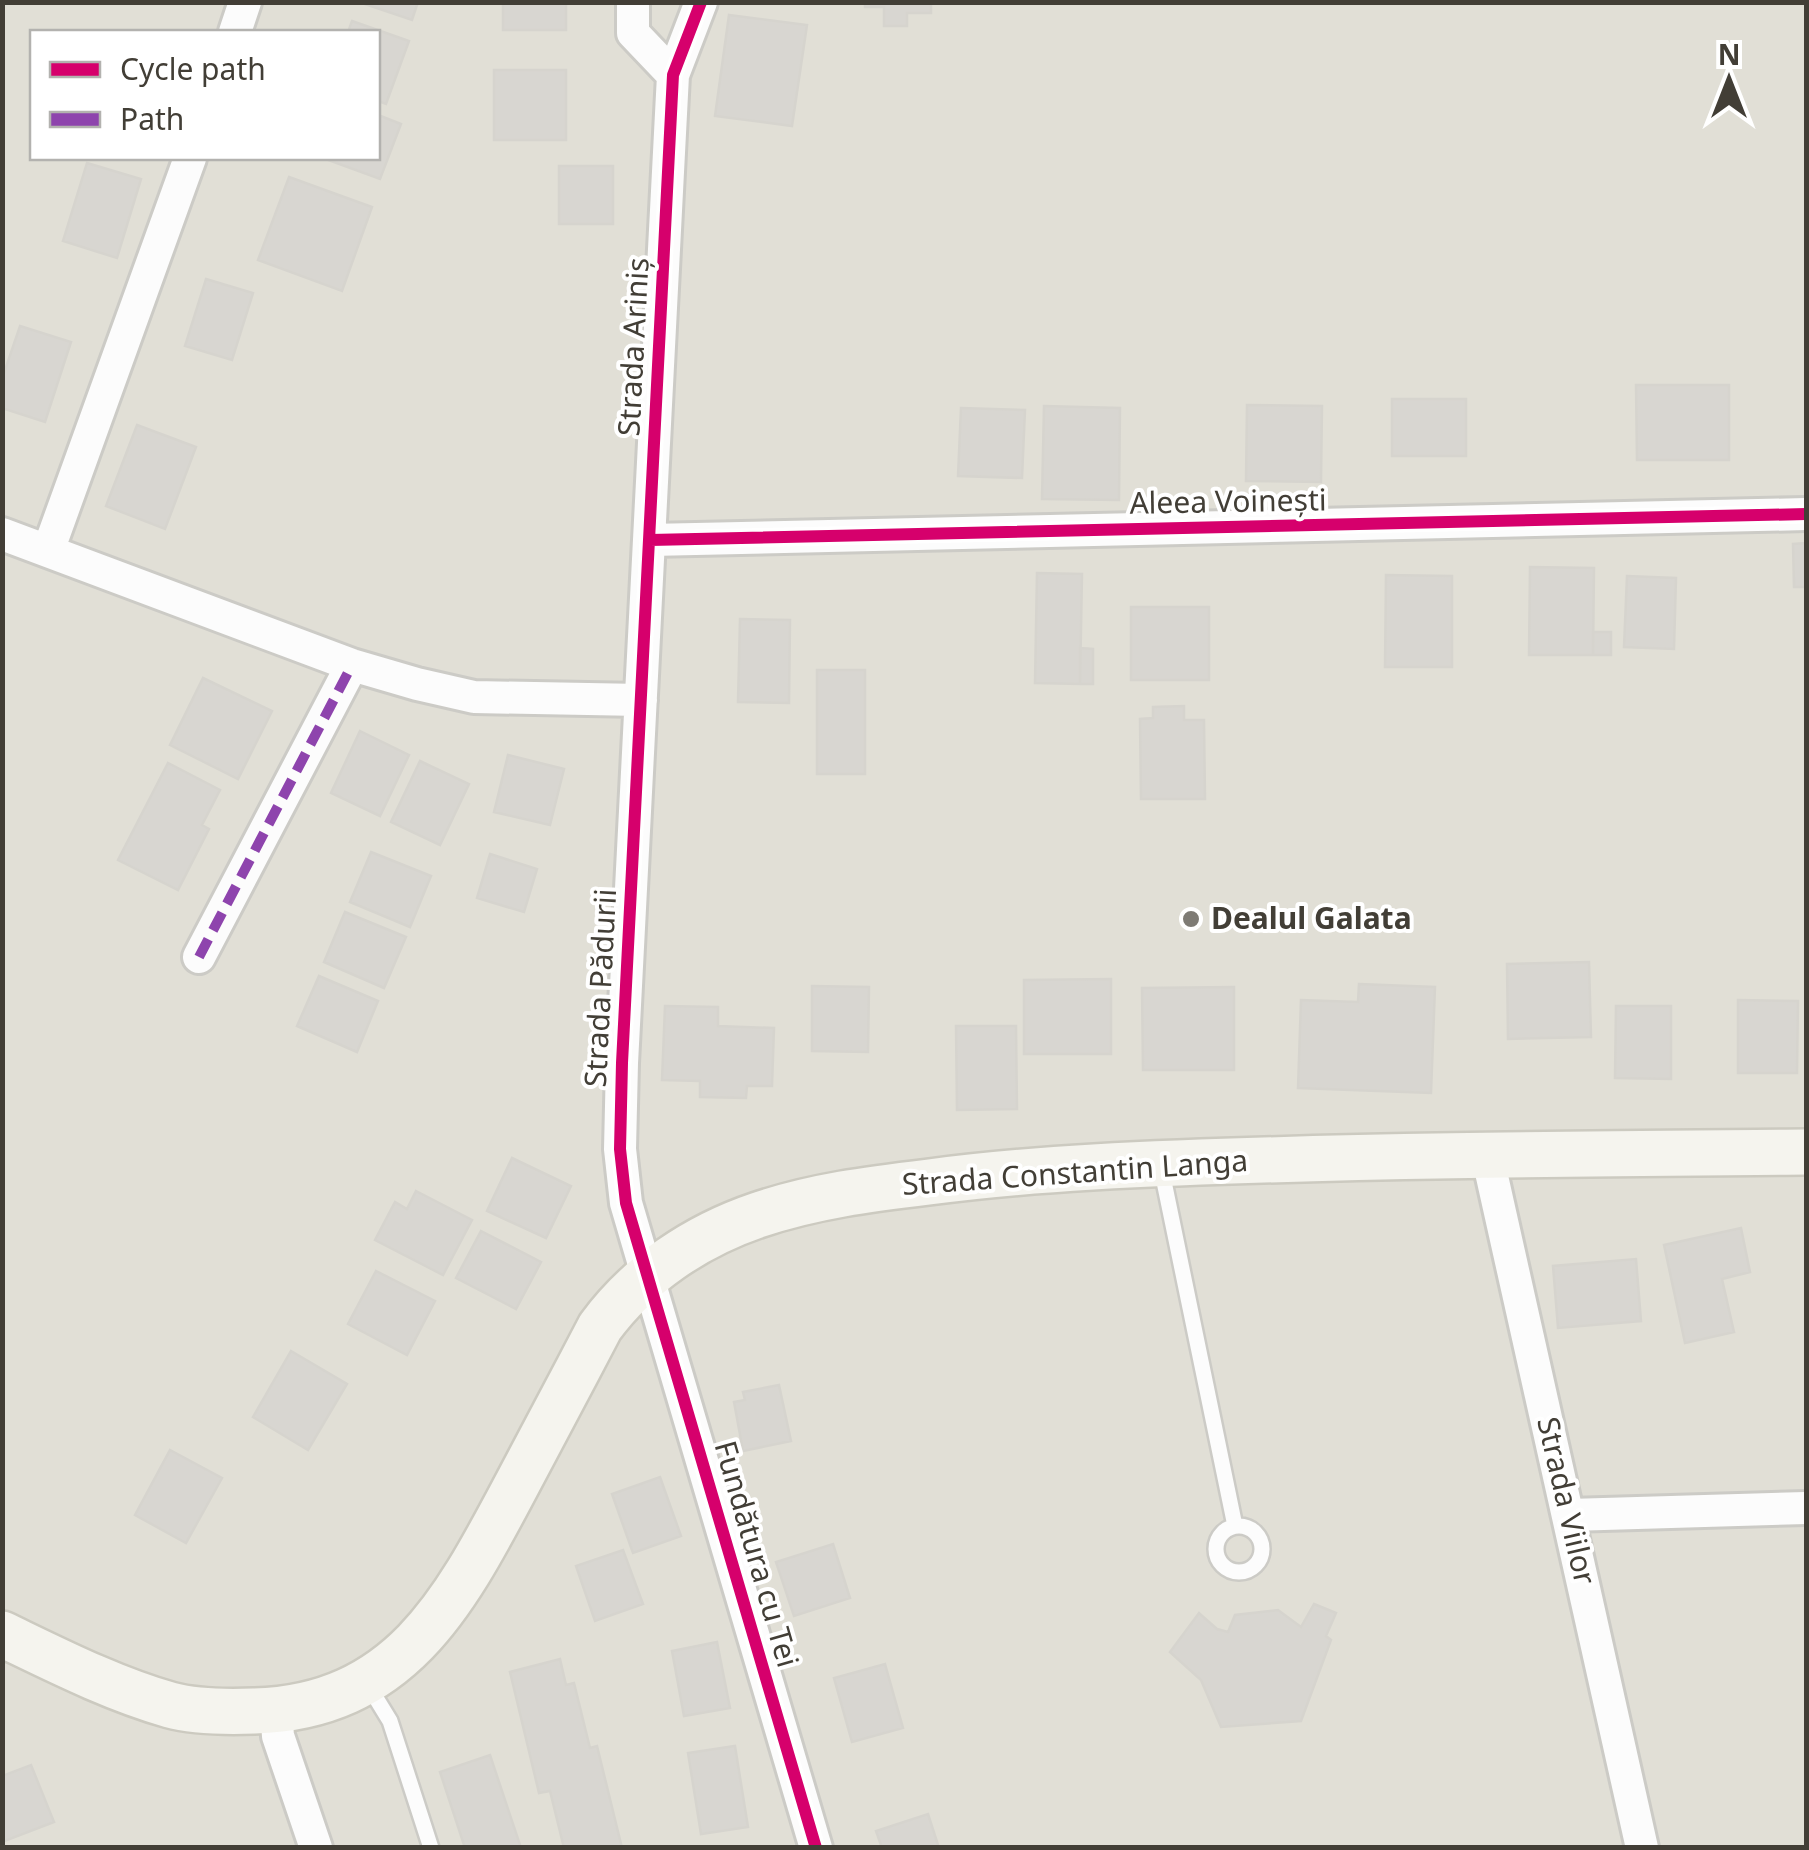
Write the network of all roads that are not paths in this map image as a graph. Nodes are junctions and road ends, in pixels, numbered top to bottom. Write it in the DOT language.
graph roads {
  1 [pos="246,2"];
  2 [pos="633,2"];
  3 [pos="701,2"];
  4 [pos="236,30"];
  5 [pos="673,75"];
  6 [pos="189,160"];
  7 [pos="1806,514"];
  8 [pos="2,534"];
  9 [pos="650,540"];
  10 [pos="48,551"];
  11 [pos="352,664"];
  12 [pos="641,700"];
  13 [pos="200,957"];
  14 [pos="1806,1152"];
  15 [pos="1486,1154"];
  16 [pos="1160,1164"];
  17 [pos="648,1274"];
  18 [pos="1806,1508"];
  19 [pos="1570,1515"];
  20 [pos="1236,1526"];
  21 [pos="2,1634"];
  22 [pos="366,1682"];
  23 [pos="276,1710"];
  24 [pos="316,1848"];
  25 [pos="431,1848"];
  26 [pos="816,1848"];
  27 [pos="1642,1848"];
  1 -- 4 [label="street"];
  2 -- 5 [label="street"];
  3 -- 5 [label="street, Strada Ariniș"];
  5 -- 9 [label="street, Strada Ariniș"];
  6 -- 10 [label="street"];
  7 -- 9 [label="street, Aleea Voinești"];
  8 -- 10 [label="street"];
  9 -- 12 [label="street, Strada Ariniș"];
  10 -- 11 [label="street"];
  11 -- 12 [label="street"];
  11 -- 13 [label="street"];
  12 -- 17 [label="street, Strada Pădurii"];
  14 -- 15 [label="main road, Strada Constantin Langa"];
  15 -- 16 [label="main road, Strada Constantin Langa"];
  15 -- 19 [label="street, Strada Viilor"];
  16 -- 17 [label="main road, Strada Constantin Langa"];
  16 -- 20 [label="lane"];
  17 -- 22 [label="main road, Strada Constantin Langa"];
  17 -- 26 [label="street, Fundătura cu Tei"];
  18 -- 19 [label="street"];
  19 -- 27 [label="street, Strada Viilor"];
  21 -- 23 [label="main road, Strada Constantin Langa"];
  22 -- 23 [label="main road, Strada Constantin Langa"];
  22 -- 25 [label="lane"];
  23 -- 24 [label="street"];
}
